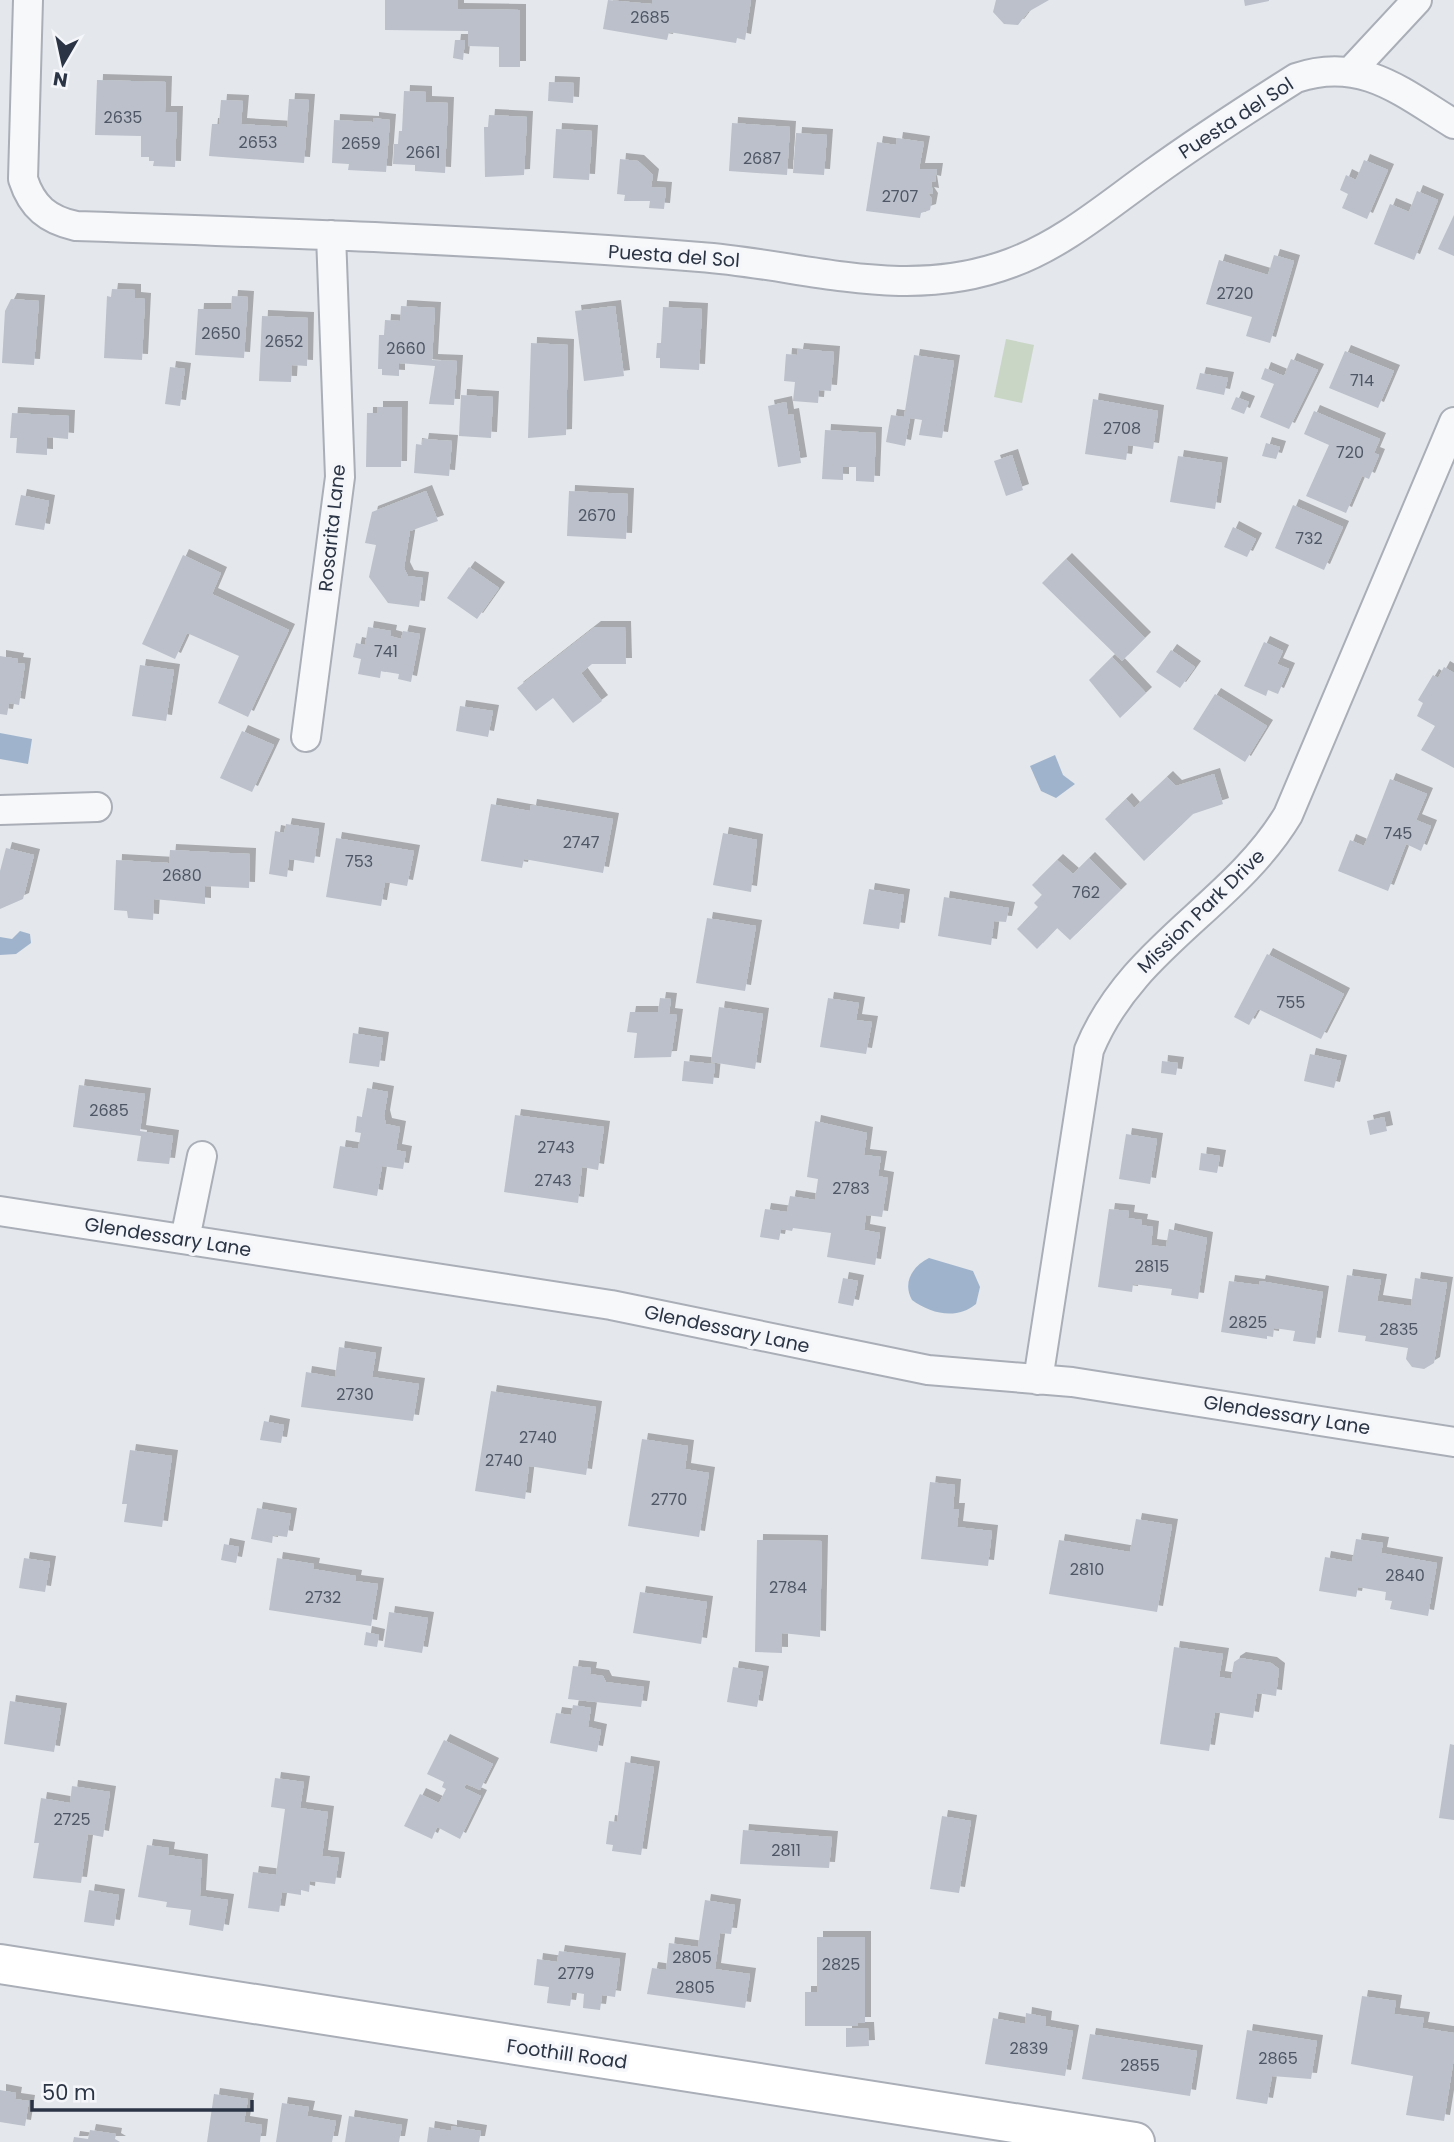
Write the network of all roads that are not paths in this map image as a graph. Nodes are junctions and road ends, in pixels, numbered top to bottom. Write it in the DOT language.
graph roads {
  1 [pos="28,0"];
  2 [pos="1416,0"];
  3 [pos="1351,71"];
  4 [pos="1454,124"];
  5 [pos="331,235"];
  6 [pos="1454,422"];
  7 [pos="306,737"];
  8 [pos="97,807"];
  9 [pos="0,810"];
  10 [pos="202,1156"];
  11 [pos="0,1211"];
  12 [pos="185,1239"];
  13 [pos="1038,1380"];
  14 [pos="1454,1442"];
  15 [pos="0,1964"];
  16 [pos="1135,2142"];
  1 -- 5 [label="street, Puesta del Sol"];
  2 -- 3 [label="street"];
  3 -- 4 [label="street, Puesta del Sol"];
  3 -- 5 [label="street, Puesta del Sol"];
  5 -- 7 [label="street, Rosarita Lane"];
  6 -- 13 [label="street, Mission Park Drive"];
  8 -- 9 [label="street"];
  10 -- 12 [label="street"];
  11 -- 12 [label="street, Glendessary Lane"];
  12 -- 13 [label="street, Glendessary Lane"];
  13 -- 14 [label="street, Glendessary Lane"];
  15 -- 16 [label="main road, Foothill Road"];
}
